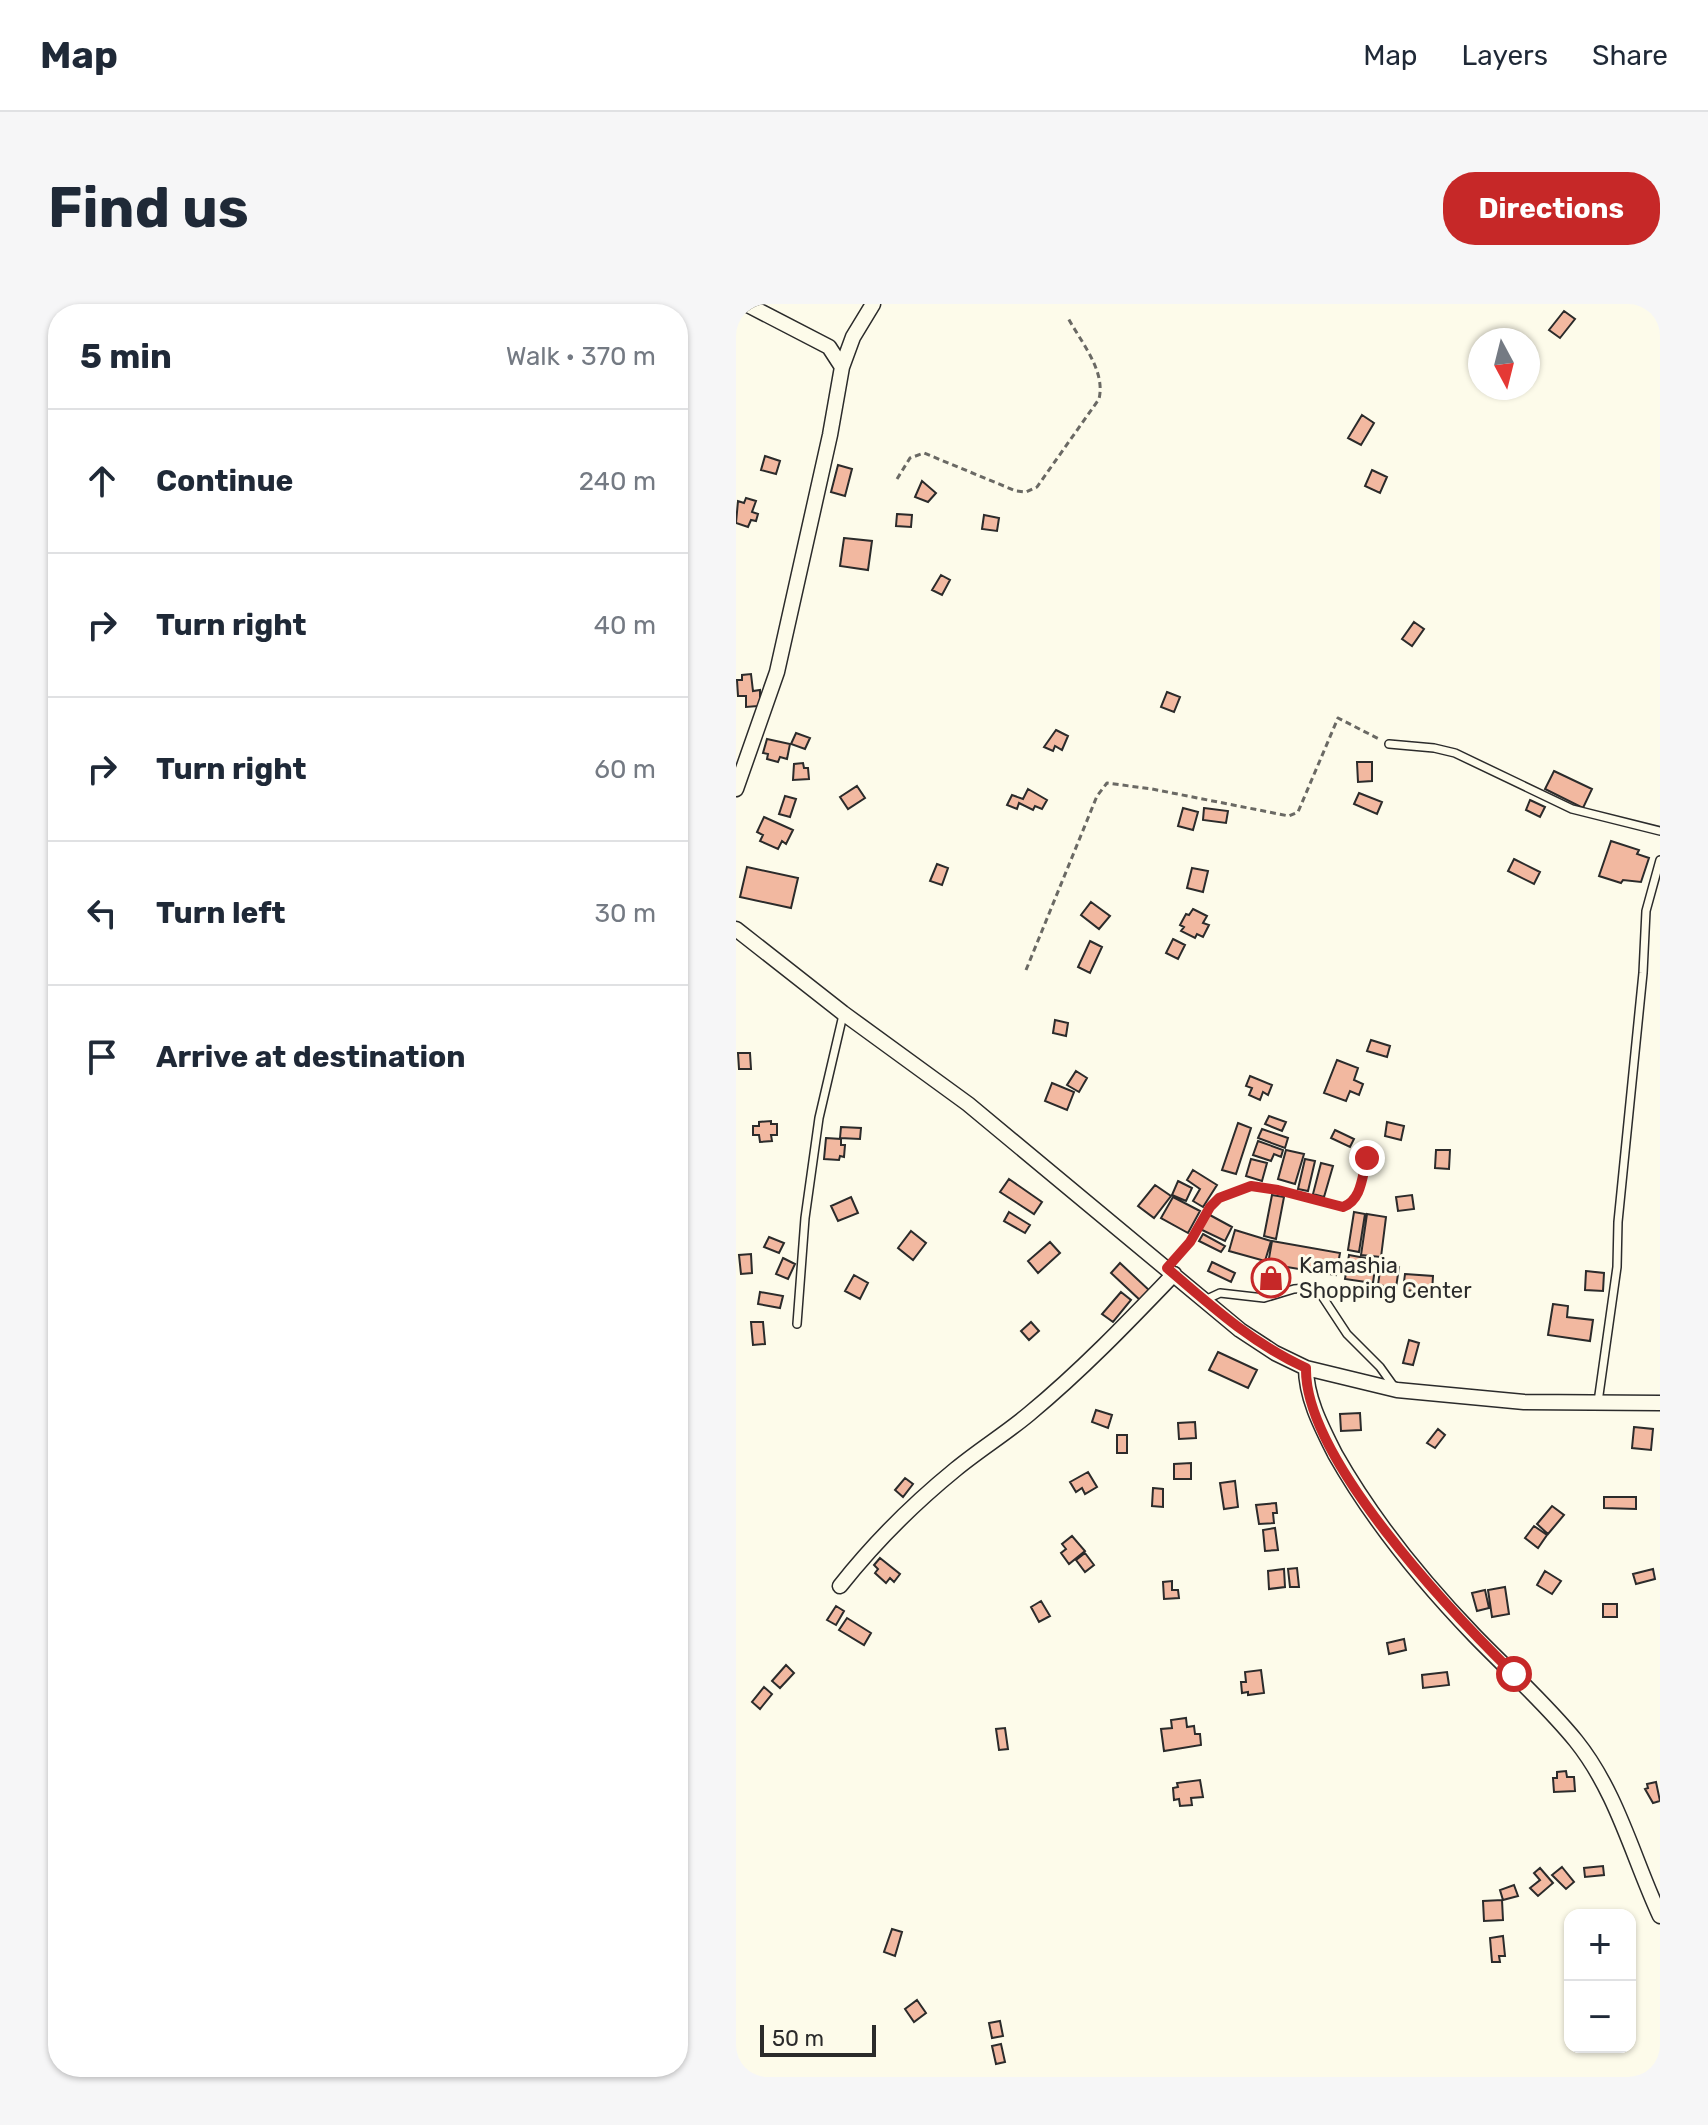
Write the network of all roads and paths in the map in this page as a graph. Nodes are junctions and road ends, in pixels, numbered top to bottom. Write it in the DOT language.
graph roads {
  1 [pos="746,304"];
  2 [pos="873,304"];
  3 [pos="1067,316"];
  4 [pos="842,367"];
  5 [pos="897,479"];
  6 [pos="1389,744"];
  7 [pos="736,789"];
  8 [pos="1660,831"];
  9 [pos="1660,860"];
  10 [pos="736,929"];
  11 [pos="1026,970"];
  12 [pos="843,1013"];
  13 [pos="1365,1144"];
  14 [pos="1170,1271"];
  15 [pos="1205,1300"];
  16 [pos="797,1324"];
  17 [pos="1306,1368"];
  18 [pos="1397,1390"];
  19 [pos="1660,1403"];
  20 [pos="1598,1404"];
  21 [pos="840,1586"];
  22 [pos="1660,1916"];
  1 -- 4 [label="street"];
  2 -- 4 [label="street"];
  3 -- 5 [label="path"];
  4 -- 7 [label="street"];
  6 -- 8 [label="lane"];
  6 -- 11 [label="path"];
  9 -- 20 [label="lane"];
  10 -- 12 [label="street"];
  12 -- 14 [label="street"];
  12 -- 16 [label="lane"];
  13 -- 14 [label="path"];
  14 -- 15 [label="street"];
  14 -- 21 [label="street"];
  15 -- 17 [label="street"];
  15 -- 18 [label="lane"];
  17 -- 18 [label="street"];
  17 -- 22 [label="street"];
  18 -- 20 [label="street"];
  19 -- 20 [label="street"];
}
